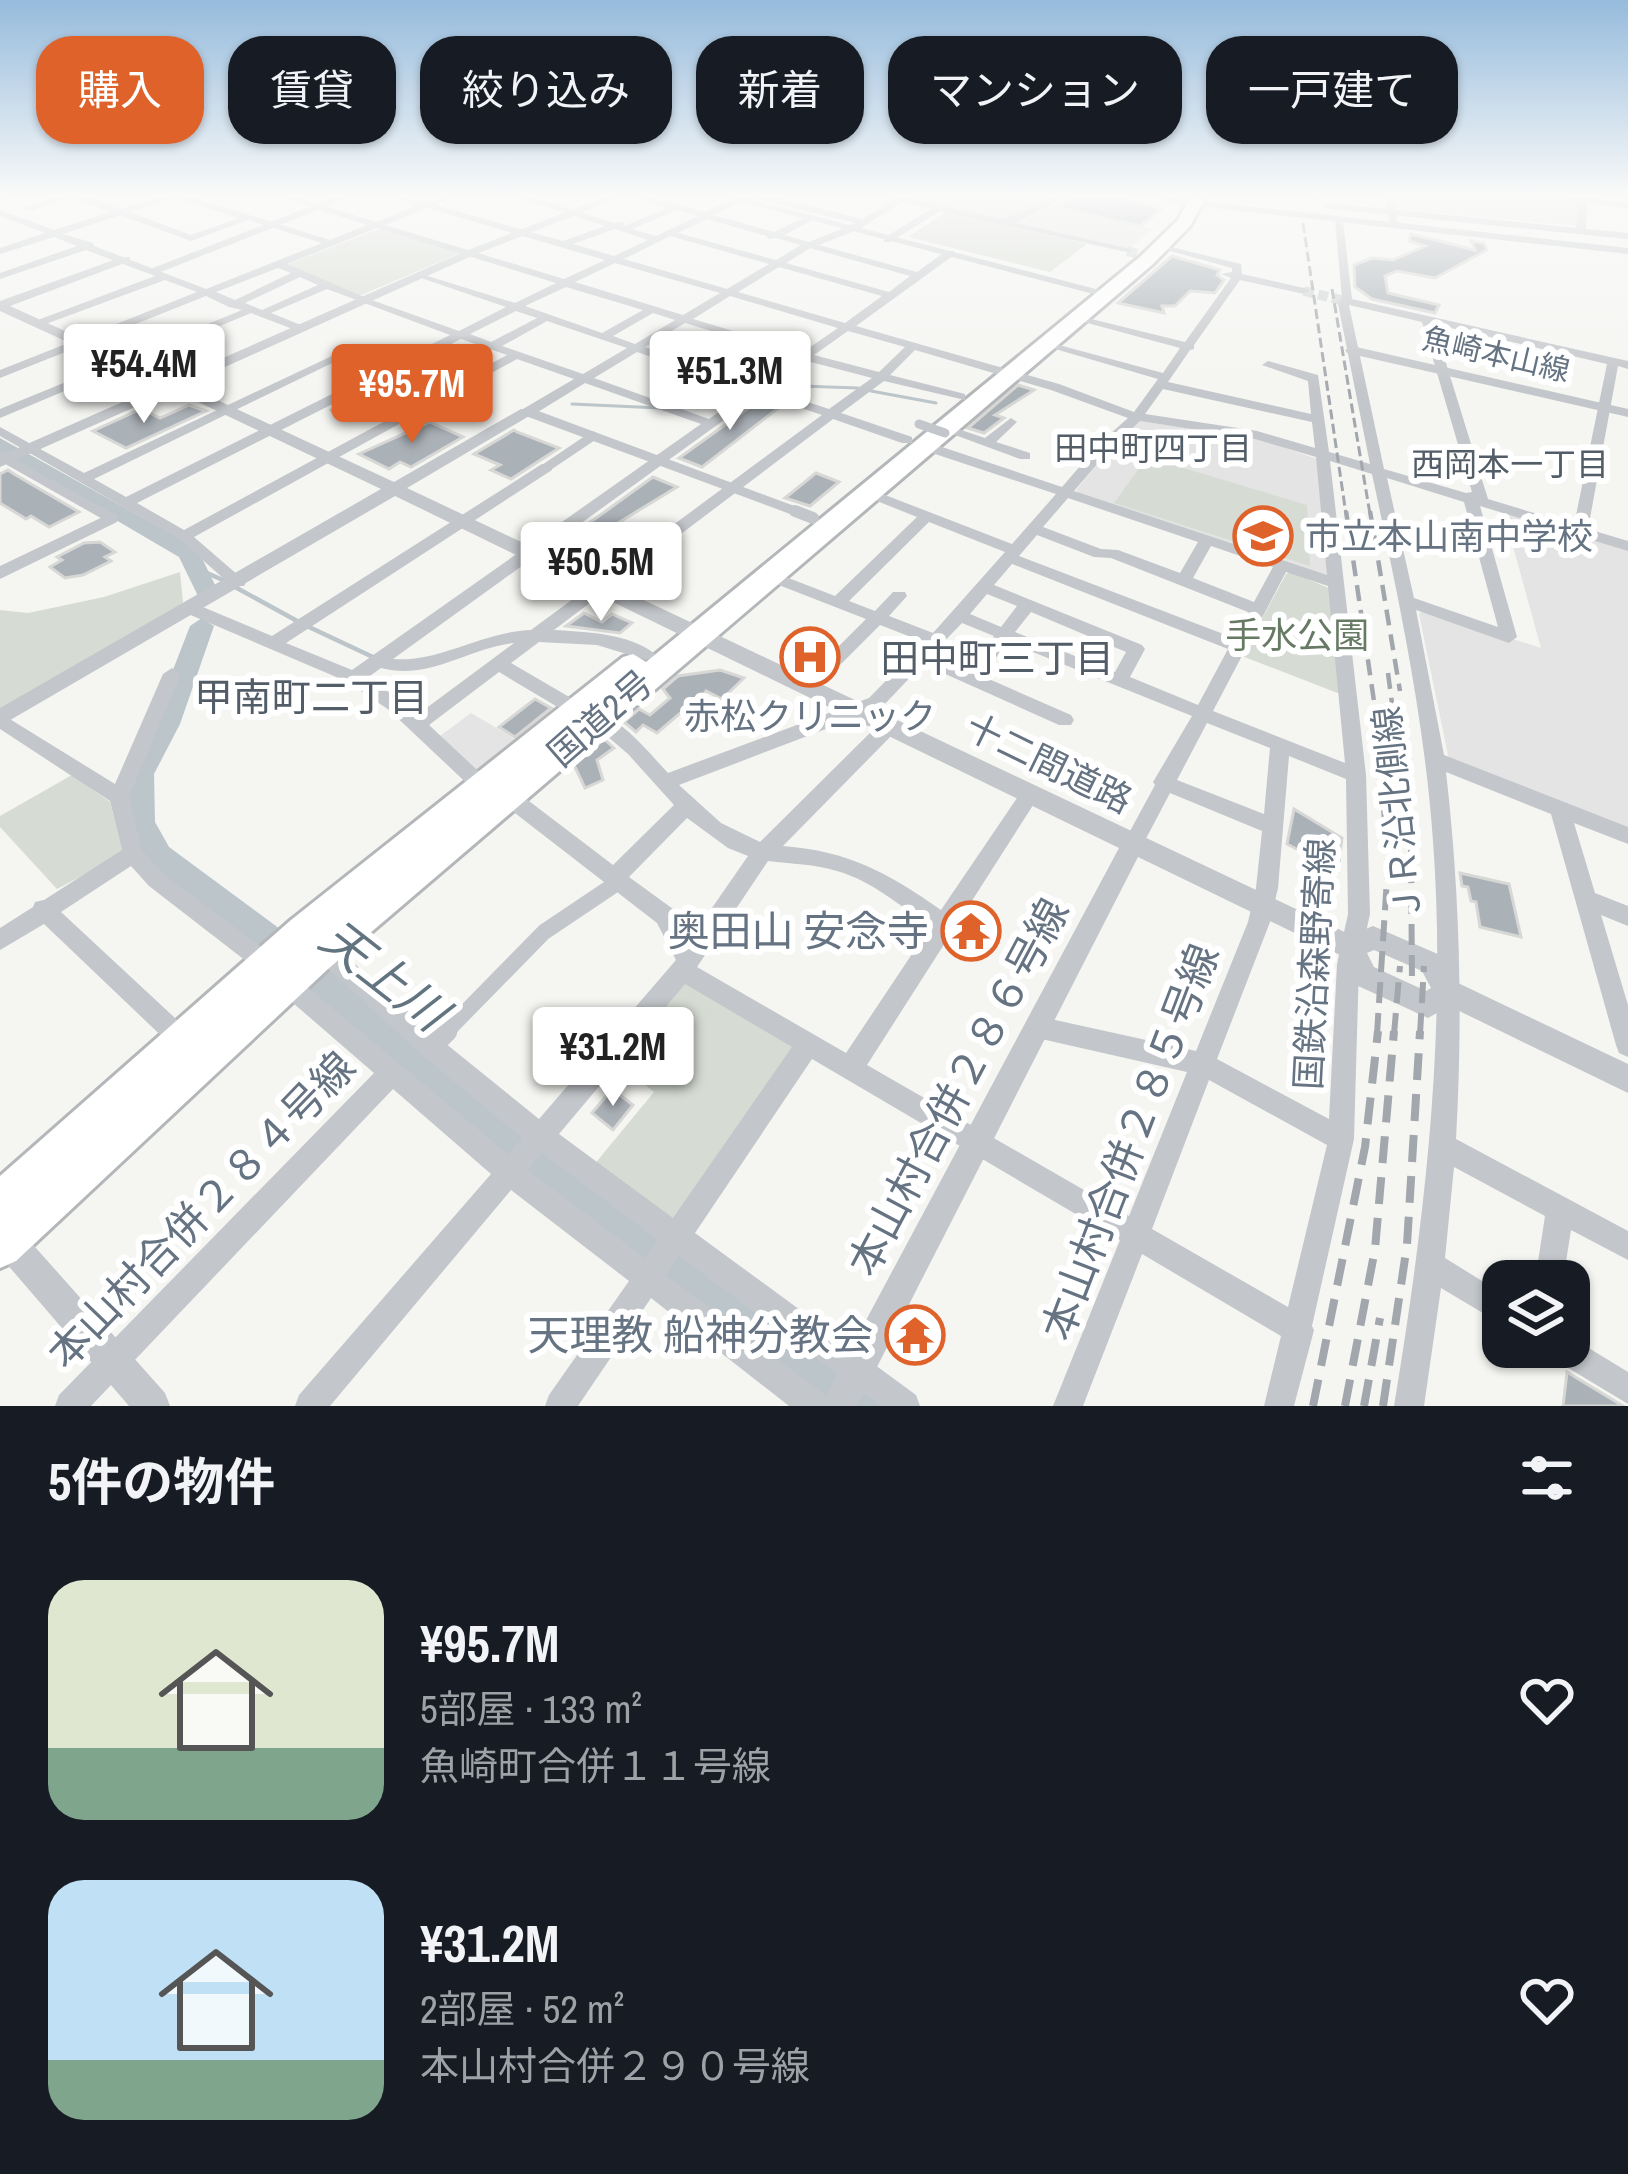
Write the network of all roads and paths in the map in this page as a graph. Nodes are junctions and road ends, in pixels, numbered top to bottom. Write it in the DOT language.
graph roads {
  1 [pos="45,261"];
  2 [pos="123,261"];
  3 [pos="131,261"];
  4 [pos="189,261"];
  5 [pos="287,261"];
  6 [pos="453,261"];
  7 [pos="499,261"];
  8 [pos="608,261"];
  9 [pos="616,261"];
  10 [pos="762,261"];
  11 [pos="782,261"];
  12 [pos="862,261"];
  13 [pos="941,261"];
  14 [pos="976,261"];
  15 [pos="1130,261"];
  16 [pos="1148,261"];
  17 [pos="1205,261"];
  18 [pos="1341,261"];
  19 [pos="278,264"];
  20 [pos="776,264"];
  21 [pos="655,272"];
  22 [pos="160,273"];
  23 [pos="300,273"];
  24 [pos="422,275"];
  25 [pos="0,276"];
  26 [pos="920,276"];
  27 [pos="1237,277"];
  28 [pos="640,280"];
  29 [pos="566,282"];
  30 [pos="327,285"];
  31 [pos="625,288"];
  32 [pos="1304,291"];
  33 [pos="1098,292"];
  34 [pos="204,293"];
  35 [pos="729,293"];
  36 [pos="610,296"];
  37 [pos="892,296"];
  38 [pos="364,301"];
  39 [pos="1345,301"];
  40 [pos="233,304"];
  41 [pos="0,306"];
  42 [pos="515,307"];
  43 [pos="652,309"];
  44 [pos="256,312"];
  45 [pos="546,317"];
  46 [pos="1075,318"];
  47 [pos="686,320"];
  48 [pos="1427,320"];
  49 [pos="39,323"];
  50 [pos="848,327"];
  51 [pos="302,329"];
  52 [pos="1126,330"];
  53 [pos="462,333"];
  54 [pos="603,337"];
  55 [pos="82,342"];
  56 [pos="1172,342"];
  57 [pos="1044,344"];
  58 [pos="494,345"];
  59 [pos="913,346"];
  60 [pos="1190,346"];
  61 [pos="355,349"];
  62 [pos="639,349"];
  63 [pos="1352,350"];
  64 [pos="518,354"];
  65 [pos="807,357"];
  66 [pos="1101,359"];
  67 [pos="126,362"];
  68 [pos="1612,362"];
  69 [pos="1628,364"];
  70 [pos="1268,365"];
  71 [pos="1441,370"];
  72 [pos="1147,372"];
  73 [pos="1000,373"];
  74 [pos="0,374"];
  75 [pos="880,375"];
  76 [pos="587,379"];
  77 [pos="1162,380"];
  78 [pos="175,385"];
  79 [pos="761,389"];
  80 [pos="961,397"];
  81 [pos="1604,407"];
  82 [pos="228,410"];
  83 [pos="527,412"];
  84 [pos="833,413"];
  85 [pos="1628,413"];
  86 [pos="0,414"];
  87 [pos="1137,417"];
  88 [pos="1316,419"];
  89 [pos="1010,422"];
  90 [pos="712,424"];
  91 [pos="0,430"];
  92 [pos="272,430"];
  93 [pos="927,434"];
  94 [pos="593,436"];
  95 [pos="987,443"];
  96 [pos="1319,453"];
  97 [pos="13,455"];
  98 [pos="1025,456"];
  99 [pos="328,458"];
  100 [pos="660,461"];
  101 [pos="547,467"];
  102 [pos="1377,470"];
  103 [pos="84,478"];
  104 [pos="735,488"];
  105 [pos="392,490"];
  106 [pos="868,492"];
  107 [pos="1066,496"];
  108 [pos="1475,498"];
  109 [pos="128,502"];
  110 [pos="927,516"];
  111 [pos="112,518"];
  112 [pos="460,521"];
  113 [pos="821,521"];
  114 [pos="1035,530"];
  115 [pos="1580,531"];
  116 [pos="184,536"];
  117 [pos="1206,541"];
  118 [pos="1628,546"];
  119 [pos="530,554"];
  120 [pos="1013,554"];
  121 [pos="1281,566"];
  122 [pos="0,573"];
  123 [pos="767,575"];
  124 [pos="1184,581"];
  125 [pos="238,582"];
  126 [pos="1336,583"];
  127 [pos="599,587"];
  128 [pos="985,587"];
  129 [pos="899,596"];
  130 [pos="1403,600"];
  131 [pos="203,603"];
  132 [pos="837,603"];
  133 [pos="1028,604"];
  134 [pos="1257,609"];
  135 [pos="959,616"];
  136 [pos="877,618"];
  137 [pos="687,632"];
  138 [pos="1005,634"];
  139 [pos="532,638"];
  140 [pos="937,641"];
  141 [pos="274,643"];
  142 [pos="1237,646"];
  143 [pos="646,654"];
  144 [pos="923,657"];
  145 [pos="380,660"];
  146 [pos="498,663"];
  147 [pos="172,674"];
  148 [pos="354,679"];
  149 [pos="970,679"];
  150 [pos="1120,679"];
  151 [pos="808,688"];
  152 [pos="858,710"];
  153 [pos="1200,713"];
  154 [pos="588,714"];
  155 [pos="0,719"];
  156 [pos="1065,720"];
  157 [pos="415,726"];
  158 [pos="889,726"];
  159 [pos="1280,746"];
  160 [pos="1435,759"];
  161 [pos="1356,776"];
  162 [pos="1162,782"];
  163 [pos="663,784"];
  164 [pos="493,794"];
  165 [pos="1030,794"];
  166 [pos="118,797"];
  167 [pos="684,808"];
  168 [pos="1560,810"];
  169 [pos="1271,826"];
  170 [pos="1628,836"];
  171 [pos="1133,844"];
  172 [pos="762,853"];
  173 [pos="134,854"];
  174 [pos="616,876"];
  175 [pos="1586,899"];
  176 [pos="1263,905"];
  177 [pos="43,908"];
  178 [pos="1628,916"];
  179 [pos="945,925"];
  180 [pos="0,940"];
  181 [pos="1352,948"];
  182 [pos="293,961"];
  183 [pos="685,966"];
  184 [pos="1448,992"];
  185 [pos="1037,1027"];
  186 [pos="181,1039"];
  187 [pos="809,1043"];
  188 [pos="1628,1045"];
  189 [pos="430,1047"];
  190 [pos="1203,1064"];
  191 [pos="851,1067"];
  192 [pos="392,1072"];
  193 [pos="1628,1079"];
  194 [pos="540,1136"];
  195 [pos="1341,1138"];
  196 [pos="976,1144"];
  197 [pos="1444,1147"];
  198 [pos="509,1172"];
  199 [pos="1560,1210"];
  200 [pos="2,1230"];
  201 [pos="1136,1236"];
  202 [pos="677,1237"];
  203 [pos="1628,1246"];
  204 [pos="1552,1260"];
  205 [pos="1433,1268"];
  206 [pos="647,1278"];
  207 [pos="1482,1299"];
  208 [pos="1299,1330"];
  209 [pos="114,1360"];
  210 [pos="1590,1366"];
  211 [pos="856,1370"];
  212 [pos="1628,1389"];
  213 [pos="70,1406"];
  214 [pos="152,1406"];
  215 [pos="310,1406"];
  216 [pos="560,1406"];
  217 [pos="814,1406"];
  218 [pos="838,1406"];
  219 [pos="905,1406"];
  220 [pos="1068,1406"];
  221 [pos="1279,1406"];
  222 [pos="1409,1406"];
  1 -- 25 [label="street"];
  2 -- 41 [label="street"];
  3 -- 22 [label="street"];
  4 -- 22 [label="street"];
  5 -- 19 [label="street"];
  6 -- 24 [label="street"];
  7 -- 29 [label="street"];
  8 -- 29 [label="street"];
  9 -- 21 [label="street"];
  10 -- 20 [label="street"];
  11 -- 20 [label="street"];
  12 -- 26 [label="street"];
  13 -- 26 [label="street"];
  14 -- 33 [label="street"];
  15 -- 33 [label="highway, 国道2号"];
  16 -- 33 [label="highway, 国道2号"];
  17 -- 27 [label="street"];
  18 -- 39 [label="street, ＪＲ沿北側線"];
  19 -- 23 [label="street"];
  19 -- 34 [label="street"];
  20 -- 35 [label="street"];
  20 -- 37 [label="street"];
  21 -- 28 [label="street"];
  21 -- 35 [label="street"];
  22 -- 34 [label="street"];
  22 -- 49 [label="street"];
  23 -- 30 [label="street"];
  23 -- 40 [label="street"];
  24 -- 38 [label="street"];
  24 -- 42 [label="street"];
  26 -- 37 [label="street"];
  27 -- 32 [label="street"];
  27 -- 60 [label="street"];
  29 -- 36 [label="street"];
  29 -- 42 [label="street"];
  30 -- 38 [label="street"];
  30 -- 44 [label="street"];
  31 -- 36 [label="street"];
  33 -- 46 [label="highway, 国道2号"];
  33 -- 73 [label="highway, 国道2号"];
  34 -- 40 [label="street"];
  34 -- 55 [label="street"];
  35 -- 47 [label="street"];
  35 -- 50 [label="street"];
  36 -- 43 [label="street"];
  37 -- 50 [label="street"];
  38 -- 51 [label="street"];
  38 -- 53 [label="street"];
  39 -- 48 [label="street"];
  39 -- 63 [label="street, ＪＲ沿北側線"];
  40 -- 44 [label="street"];
  41 -- 49 [label="street, 十二間道路"];
  42 -- 45 [label="street"];
  42 -- 53 [label="street"];
  43 -- 47 [label="street"];
  43 -- 54 [label="street"];
  44 -- 51 [label="street"];
  44 -- 67 [label="street"];
  45 -- 54 [label="street"];
  45 -- 58 [label="street"];
  46 -- 52 [label="street"];
  46 -- 57 [label="highway, 国道2号"];
  47 -- 62 [label="street"];
  47 -- 65 [label="street"];
  48 -- 68 [label="street"];
  48 -- 71 [label="street"];
  49 -- 55 [label="street, 十二間道路"];
  50 -- 59 [label="street"];
  50 -- 65 [label="street"];
  51 -- 78 [label="street"];
  52 -- 56 [label="street"];
  52 -- 66 [label="street"];
  53 -- 58 [label="street"];
  53 -- 92 [label="street"];
  54 -- 62 [label="street"];
  55 -- 67 [label="street, 十二間道路"];
  55 -- 74 [label="street"];
  56 -- 60 [label="street"];
  56 -- 72 [label="street"];
  57 -- 66 [label="street"];
  57 -- 73 [label="highway, 国道2号"];
  58 -- 64 [label="street"];
  59 -- 73 [label="street"];
  59 -- 75 [label="street"];
  60 -- 77 [label="street"];
  61 -- 82 [label="street"];
  62 -- 76 [label="street"];
  62 -- 79 [label="street"];
  63 -- 71 [label="street, 魚崎本山線"];
  63 -- 102 [label="street, ＪＲ沿北側線"];
  64 -- 76 [label="street"];
  64 -- 99 [label="street"];
  65 -- 75 [label="street"];
  65 -- 79 [label="street"];
  66 -- 72 [label="street"];
  67 -- 78 [label="street, 十二間道路"];
  67 -- 86 [label="street"];
  68 -- 69 [label="street"];
  68 -- 81 [label="street"];
  70 -- 88 [label="street, 国鉄沿森野寄線"];
  71 -- 81 [label="street, 魚崎本山線"];
  71 -- 108 [label="street"];
  72 -- 77 [label="street"];
  73 -- 80 [label="highway, 国道2号"];
  73 -- 87 [label="street"];
  73 -- 93 [label="highway, 国道2号"];
  75 -- 80 [label="street"];
  75 -- 84 [label="street"];
  76 -- 83 [label="street"];
  76 -- 90 [label="street"];
  77 -- 87 [label="street"];
  77 -- 88 [label="street"];
  78 -- 82 [label="street, 十二間道路"];
  78 -- 97 [label="street"];
  79 -- 84 [label="street"];
  79 -- 90 [label="street"];
  80 -- 93 [label="highway, 国道2号"];
  81 -- 85 [label="street, 魚崎本山線"];
  81 -- 115 [label="street"];
  82 -- 92 [label="street, 十二間道路"];
  82 -- 103 [label="street"];
  83 -- 94 [label="street"];
  83 -- 105 [label="street"];
  84 -- 93 [label="street"];
  84 -- 104 [label="street"];
  87 -- 96 [label="street"];
  87 -- 107 [label="street"];
  88 -- 96 [label="street, 国鉄沿森野寄線"];
  89 -- 95 [label="street"];
  90 -- 100 [label="street"];
  91 -- 97 [label="street"];
  92 -- 99 [label="street, 十二間道路"];
  92 -- 109 [label="street"];
  93 -- 95 [label="street"];
  93 -- 106 [label="highway, 国道2号"];
  93 -- 107 [label="street"];
  93 -- 113 [label="highway, 国道2号"];
  94 -- 100 [label="street"];
  94 -- 101 [label="street"];
  95 -- 98 [label="street"];
  96 -- 102 [label="street"];
  96 -- 126 [label="street, 国鉄沿森野寄線"];
  97 -- 103 [label="street"];
  97 -- 111 [label="street"];
  99 -- 105 [label="street, 十二間道路"];
  99 -- 116 [label="street"];
  100 -- 104 [label="street"];
  100 -- 119 [label="street"];
  101 -- 112 [label="street"];
  102 -- 108 [label="street"];
  102 -- 130 [label="street, ＪＲ沿北側線"];
  103 -- 109 [label="street"];
  104 -- 113 [label="street"];
  104 -- 127 [label="street"];
  105 -- 112 [label="street, 十二間道路"];
  105 -- 125 [label="street"];
  106 -- 110 [label="street"];
  106 -- 113 [label="highway, 国道2号"];
  107 -- 114 [label="street"];
  107 -- 117 [label="street"];
  108 -- 115 [label="street"];
  108 -- 130 [label="street"];
  109 -- 116 [label="street"];
  110 -- 120 [label="street"];
  110 -- 132 [label="street"];
  111 -- 122 [label="street"];
  112 -- 119 [label="street, 十二間道路"];
  112 -- 141 [label="street"];
  113 -- 123 [label="highway, 国道2号"];
  113 -- 137 [label="highway, 国道2号"];
  114 -- 120 [label="street"];
  114 -- 124 [label="street"];
  115 -- 118 [label="street"];
  116 -- 125 [label="street"];
  117 -- 121 [label="street"];
  117 -- 124 [label="street"];
  119 -- 127 [label="street, 十二間道路"];
  119 -- 145 [label="street"];
  120 -- 128 [label="street"];
  120 -- 142 [label="street"];
  121 -- 126 [label="street"];
  121 -- 134 [label="street"];
  123 -- 132 [label="street"];
  123 -- 137 [label="highway, 国道2号"];
  124 -- 134 [label="street"];
  125 -- 131 [label="street"];
  126 -- 161 [label="street, 国鉄沿森野寄線"];
  127 -- 137 [label="street, 十二間道路"];
  127 -- 139 [label="street"];
  128 -- 133 [label="street"];
  128 -- 135 [label="street"];
  129 -- 136 [label="street"];
  130 -- 160 [label="street, ＪＲ沿北側線"];
  131 -- 141 [label="street"];
  131 -- 155 [label="street"];
  132 -- 136 [label="street"];
  133 -- 138 [label="street"];
  133 -- 150 [label="street"];
  134 -- 142 [label="street"];
  135 -- 138 [label="street"];
  135 -- 140 [label="street"];
  136 -- 140 [label="street"];
  136 -- 151 [label="street"];
  137 -- 143 [label="highway, 国道2号"];
  137 -- 151 [label="street, 十二間道路"];
  137 -- 154 [label="highway, 国道2号"];
  138 -- 149 [label="street"];
  138 -- 150 [label="street"];
  139 -- 143 [label="street"];
  139 -- 145 [label="street"];
  139 -- 146 [label="street"];
  140 -- 144 [label="street"];
  141 -- 148 [label="street"];
  142 -- 153 [label="street"];
  143 -- 154 [label="highway, 国道2号"];
  144 -- 149 [label="street"];
  144 -- 152 [label="street"];
  145 -- 148 [label="street"];
  146 -- 154 [label="street"];
  146 -- 157 [label="street"];
  147 -- 166 [label="street"];
  148 -- 157 [label="street"];
  149 -- 156 [label="street"];
  150 -- 153 [label="street"];
  151 -- 152 [label="street, 十二間道路"];
  152 -- 158 [label="street, 十二間道路"];
  152 -- 163 [label="street"];
  153 -- 159 [label="street"];
  153 -- 162 [label="street"];
  154 -- 163 [label="street"];
  154 -- 164 [label="highway, 国道2号"];
  155 -- 166 [label="street"];
  157 -- 164 [label="street"];
  158 -- 165 [label="street, 十二間道路"];
  158 -- 172 [label="street"];
  159 -- 161 [label="street"];
  159 -- 169 [label="street, 本山村合併２８５号線"];
  160 -- 168 [label="street"];
  160 -- 184 [label="street, ＪＲ沿北側線"];
  161 -- 181 [label="street, 国鉄沿森野寄線"];
  162 -- 169 [label="street"];
  162 -- 171 [label="street"];
  163 -- 167 [label="street"];
  164 -- 174 [label="street"];
  164 -- 182 [label="highway, 国道2号"];
  165 -- 171 [label="street, 十二間道路"];
  165 -- 179 [label="street"];
  166 -- 173 [label="street"];
  167 -- 172 [label="street"];
  167 -- 174 [label="street"];
  168 -- 170 [label="street"];
  168 -- 175 [label="street"];
  169 -- 176 [label="street, 本山村合併２８５号線"];
  171 -- 176 [label="street, 十二間道路"];
  171 -- 185 [label="street, 本山村合併２８６号線"];
  172 -- 179 [label="street"];
  172 -- 183 [label="street"];
  173 -- 177 [label="street"];
  173 -- 182 [label="street"];
  174 -- 183 [label="street"];
  174 -- 189 [label="street"];
  175 -- 178 [label="street"];
  175 -- 188 [label="street"];
  176 -- 181 [label="street, 十二間道路"];
  176 -- 190 [label="street, 本山村合併２８５号線"];
  177 -- 180 [label="street"];
  177 -- 186 [label="street"];
  179 -- 191 [label="street"];
  181 -- 184 [label="street, 十二間道路"];
  181 -- 184 [label="street, 十二間道路"];
  181 -- 195 [label="street, 国鉄沿森野寄線"];
  182 -- 186 [label="highway, 国道2号"];
  182 -- 189 [label="street"];
  182 -- 192 [label="street"];
  182 -- 200 [label="highway, 国道2号"];
  183 -- 187 [label="street"];
  183 -- 194 [label="street"];
  184 -- 193 [label="street, 十二間道路"];
  184 -- 197 [label="street, ＪＲ沿北側線"];
  185 -- 190 [label="street"];
  185 -- 196 [label="street, 本山村合併２８６号線"];
  186 -- 200 [label="highway, 国道2号"];
  187 -- 191 [label="street"];
  187 -- 202 [label="street"];
  189 -- 194 [label="street"];
  190 -- 195 [label="street"];
  190 -- 201 [label="street, 本山村合併２８５号線"];
  191 -- 196 [label="street"];
  192 -- 198 [label="street"];
  192 -- 209 [label="street, 本山村合併２８４号線"];
  194 -- 198 [label="street"];
  194 -- 202 [label="street"];
  195 -- 208 [label="street, 国鉄沿森野寄線"];
  196 -- 201 [label="street"];
  196 -- 211 [label="street, 本山村合併２８６号線"];
  197 -- 199 [label="street"];
  197 -- 205 [label="street, ＪＲ沿北側線"];
  198 -- 206 [label="street"];
  198 -- 215 [label="street"];
  199 -- 203 [label="street"];
  199 -- 204 [label="street"];
  200 -- 209 [label="street"];
  201 -- 208 [label="street"];
  201 -- 220 [label="street, 本山村合併２８５号線"];
  202 -- 206 [label="street"];
  202 -- 211 [label="street"];
  205 -- 207 [label="street"];
  205 -- 222 [label="street, ＪＲ沿北側線"];
  206 -- 216 [label="street"];
  206 -- 217 [label="street"];
  208 -- 221 [label="street, 国鉄沿森野寄線"];
  209 -- 213 [label="street, 本山村合併２８４号線"];
  209 -- 214 [label="street"];
  210 -- 212 [label="street"];
  211 -- 218 [label="street, 本山村合併２８６号線"];
  211 -- 219 [label="street"];
}
